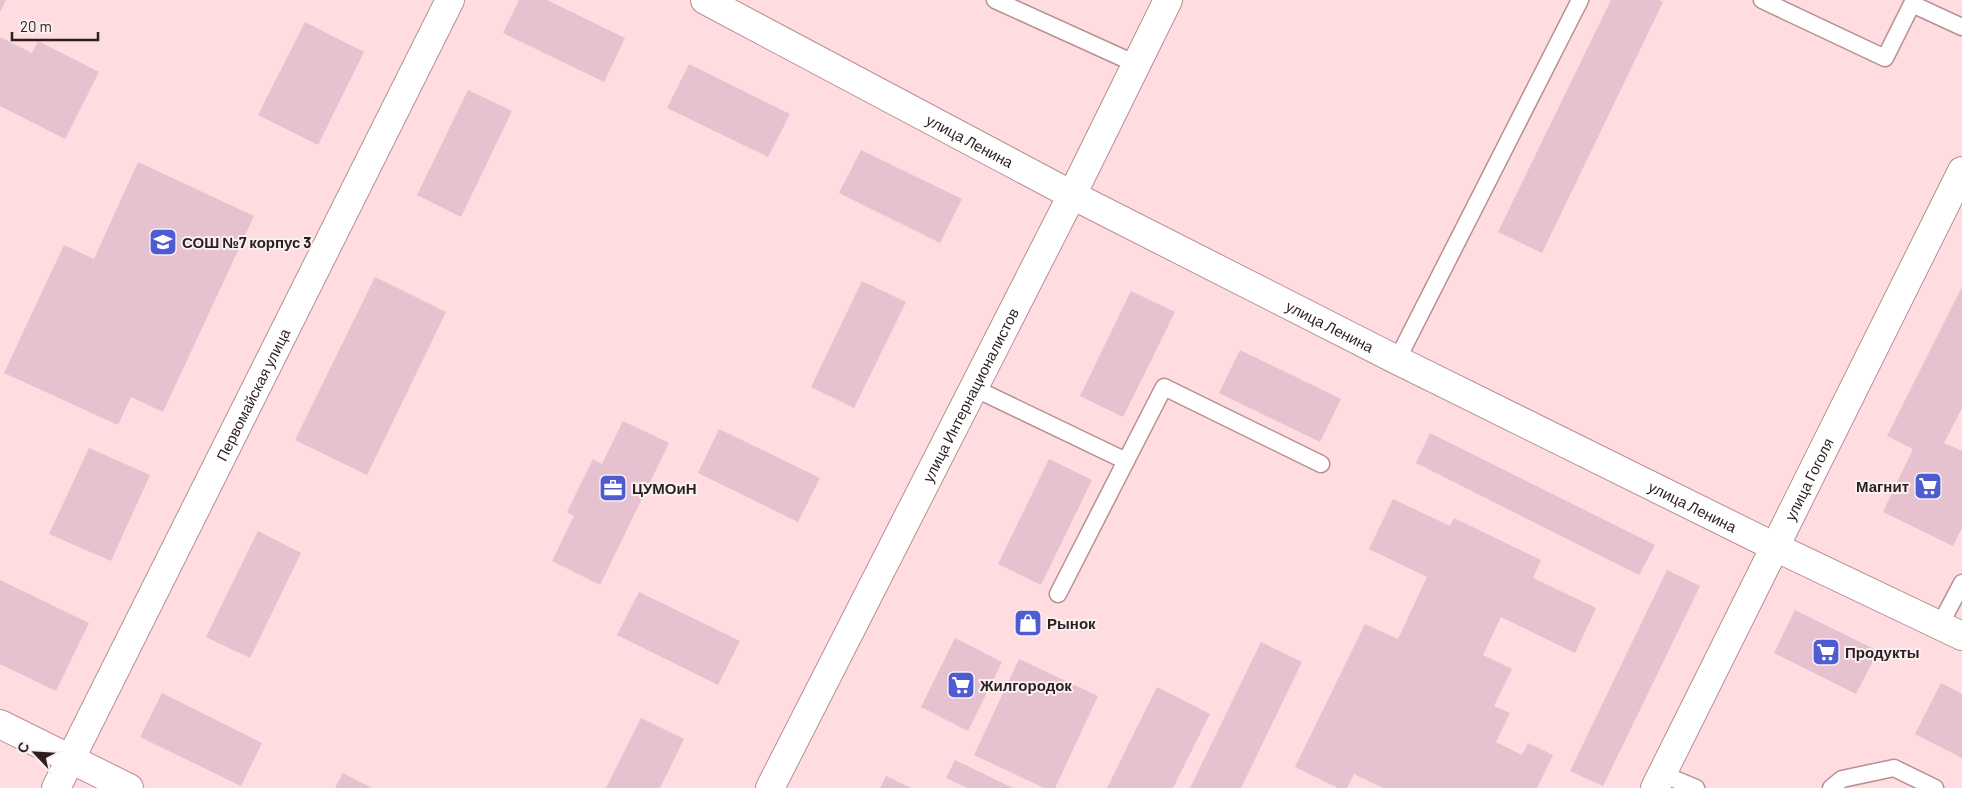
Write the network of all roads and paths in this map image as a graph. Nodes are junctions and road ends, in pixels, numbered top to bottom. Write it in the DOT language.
graph roads {
  1 [pos="450,0"];
  2 [pos="705,0"];
  3 [pos="995,0"];
  4 [pos="1168,0"];
  5 [pos="1580,0"];
  6 [pos="1762,0"];
  7 [pos="1018,5"];
  8 [pos="1962,27"];
  9 [pos="1136,64"];
  10 [pos="1962,171"];
  11 [pos="1072,196"];
  12 [pos="1397,360"];
  13 [pos="974,388"];
  14 [pos="1126,461"];
  15 [pos="1321,464"];
  16 [pos="1774,547"];
  17 [pos="1962,583"];
  18 [pos="1058,594"];
  19 [pos="1951,631"];
  20 [pos="0,724"];
  21 [pos="70,758"];
  22 [pos="1659,781"];
  23 [pos="56,788"];
  24 [pos="130,788"];
  25 [pos="770,788"];
  26 [pos="1696,788"];
  27 [pos="1831,788"];
  28 [pos="1935,788"];
  1 -- 21 [label="street, Первомайская улица"];
  2 -- 11 [label="street, улица Ленина"];
  3 -- 7 [label="lane"];
  4 -- 9 [label="street, улица Интернационалистов"];
  5 -- 12 [label="lane"];
  6 -- 8 [label="lane"];
  7 -- 9 [label="lane"];
  9 -- 11 [label="street, улица Интернационалистов"];
  10 -- 16 [label="street, улица Гоголя"];
  11 -- 12 [label="street, улица Ленина"];
  11 -- 13 [label="street, улица Интернационалистов"];
  12 -- 16 [label="street, улица Ленина"];
  13 -- 14 [label="lane"];
  13 -- 25 [label="street, улица Интернационалистов"];
  14 -- 15 [label="lane"];
  14 -- 18 [label="lane"];
  16 -- 19 [label="street, улица Ленина"];
  16 -- 22 [label="street, улица Гоголя"];
  17 -- 19 [label="lane"];
  20 -- 21 [label="street"];
  21 -- 23 [label="street, Первомайская улица"];
  21 -- 24 [label="street"];
  22 -- 26 [label="lane"];
  27 -- 28 [label="lane"];
}
